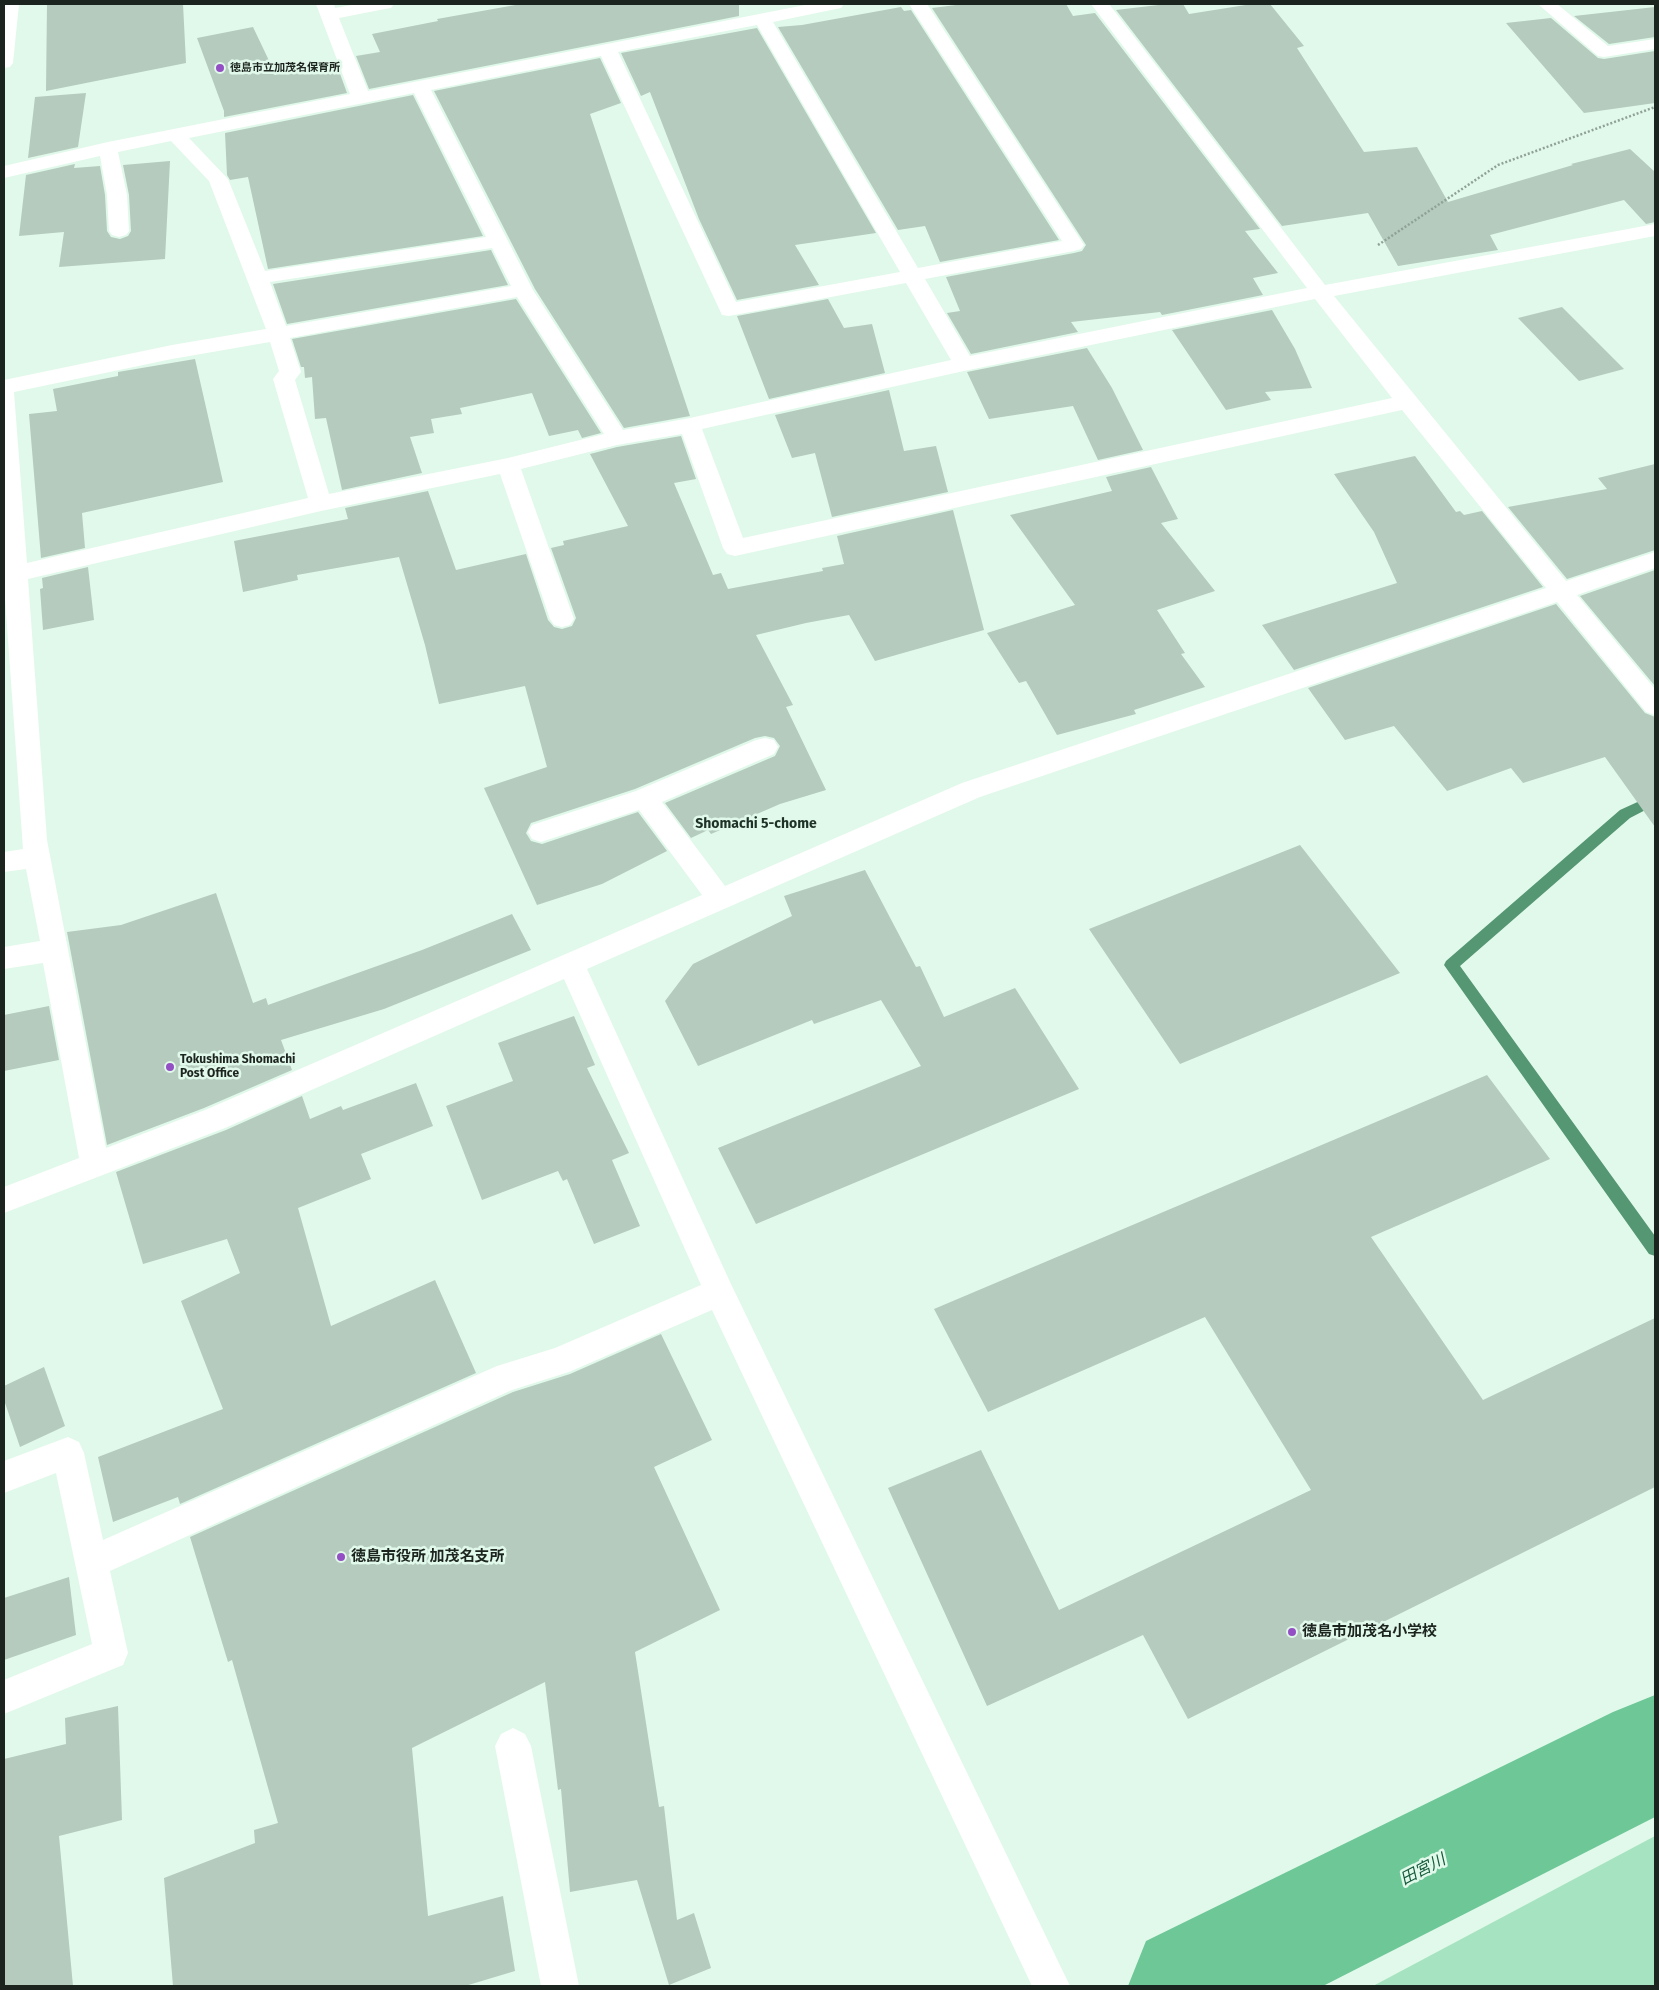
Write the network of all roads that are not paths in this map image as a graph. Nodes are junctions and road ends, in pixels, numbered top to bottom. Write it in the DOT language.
graph roads {
  1 [pos="10,4"];
  2 [pos="385,4"];
  3 [pos="835,4"];
  4 [pos="918,4"];
  5 [pos="1100,4"];
  6 [pos="1548,4"];
  7 [pos="327,9"];
  8 [pos="762,18"];
  9 [pos="1655,44"];
  10 [pos="607,49"];
  11 [pos="4,62"];
  12 [pos="420,86"];
  13 [pos="361,98"];
  14 [pos="176,135"];
  15 [pos="108,148"];
  16 [pos="4,172"];
  17 [pos="1655,230"];
  18 [pos="119,231"];
  19 [pos="498,241"];
  20 [pos="912,275"];
  21 [pos="258,278"];
  22 [pos="523,290"];
  23 [pos="1320,292"];
  24 [pos="278,334"];
  25 [pos="964,364"];
  26 [pos="4,386"];
  27 [pos="4,392"];
  28 [pos="1406,402"];
  29 [pos="690,425"];
  30 [pos="617,438"];
  31 [pos="6,454"];
  32 [pos="508,464"];
  33 [pos="321,503"];
  34 [pos="1655,560"];
  35 [pos="10,574"];
  36 [pos="1560,591"];
  37 [pos="562,619"];
  38 [pos="1655,706"];
  39 [pos="764,747"];
  40 [pos="645,798"];
  41 [pos="541,832"];
  42 [pos="37,857"];
  43 [pos="4,862"];
  44 [pos="720,899"];
  45 [pos="55,950"];
  46 [pos="4,958"];
  47 [pos="571,964"];
  48 [pos="95,1165"];
  49 [pos="4,1200"];
  50 [pos="719,1292"];
  51 [pos="4,1477"];
  52 [pos="92,1562"];
  53 [pos="4,1697"];
  54 [pos="513,1746"];
  55 [pos="560,1986"];
  56 [pos="1051,1986"];
  1 -- 11 [label="street"];
  2 -- 7 [label="street"];
  3 -- 8 [label="street"];
  4 -- 20 [label="street"];
  5 -- 23 [label="street"];
  6 -- 9 [label="street"];
  7 -- 13 [label="street"];
  8 -- 10 [label="street"];
  8 -- 20 [label="street"];
  10 -- 12 [label="street"];
  10 -- 20 [label="street"];
  12 -- 13 [label="street"];
  12 -- 19 [label="street"];
  13 -- 14 [label="street"];
  14 -- 15 [label="street"];
  14 -- 21 [label="street"];
  15 -- 16 [label="street"];
  15 -- 18 [label="street"];
  17 -- 23 [label="street"];
  19 -- 21 [label="street"];
  19 -- 22 [label="street"];
  20 -- 25 [label="street"];
  21 -- 24 [label="street"];
  22 -- 24 [label="street"];
  22 -- 30 [label="street"];
  23 -- 25 [label="street"];
  23 -- 28 [label="street"];
  24 -- 26 [label="street"];
  24 -- 33 [label="street"];
  25 -- 29 [label="street"];
  27 -- 31 [label="street"];
  28 -- 29 [label="street"];
  28 -- 36 [label="street"];
  29 -- 30 [label="street"];
  30 -- 32 [label="street"];
  31 -- 35 [label="street"];
  32 -- 33 [label="street"];
  32 -- 37 [label="street"];
  33 -- 35 [label="street"];
  34 -- 36 [label="street"];
  35 -- 42 [label="street"];
  36 -- 38 [label="street"];
  36 -- 44 [label="street"];
  39 -- 40 [label="street"];
  40 -- 41 [label="street"];
  40 -- 44 [label="street"];
  42 -- 43 [label="street"];
  42 -- 45 [label="street"];
  44 -- 47 [label="street"];
  45 -- 46 [label="street"];
  45 -- 48 [label="street"];
  47 -- 48 [label="street"];
  47 -- 50 [label="street"];
  48 -- 49 [label="street"];
  50 -- 52 [label="street"];
  50 -- 56 [label="street"];
  51 -- 52 [label="street"];
  52 -- 53 [label="street"];
  54 -- 55 [label="street"];
}
